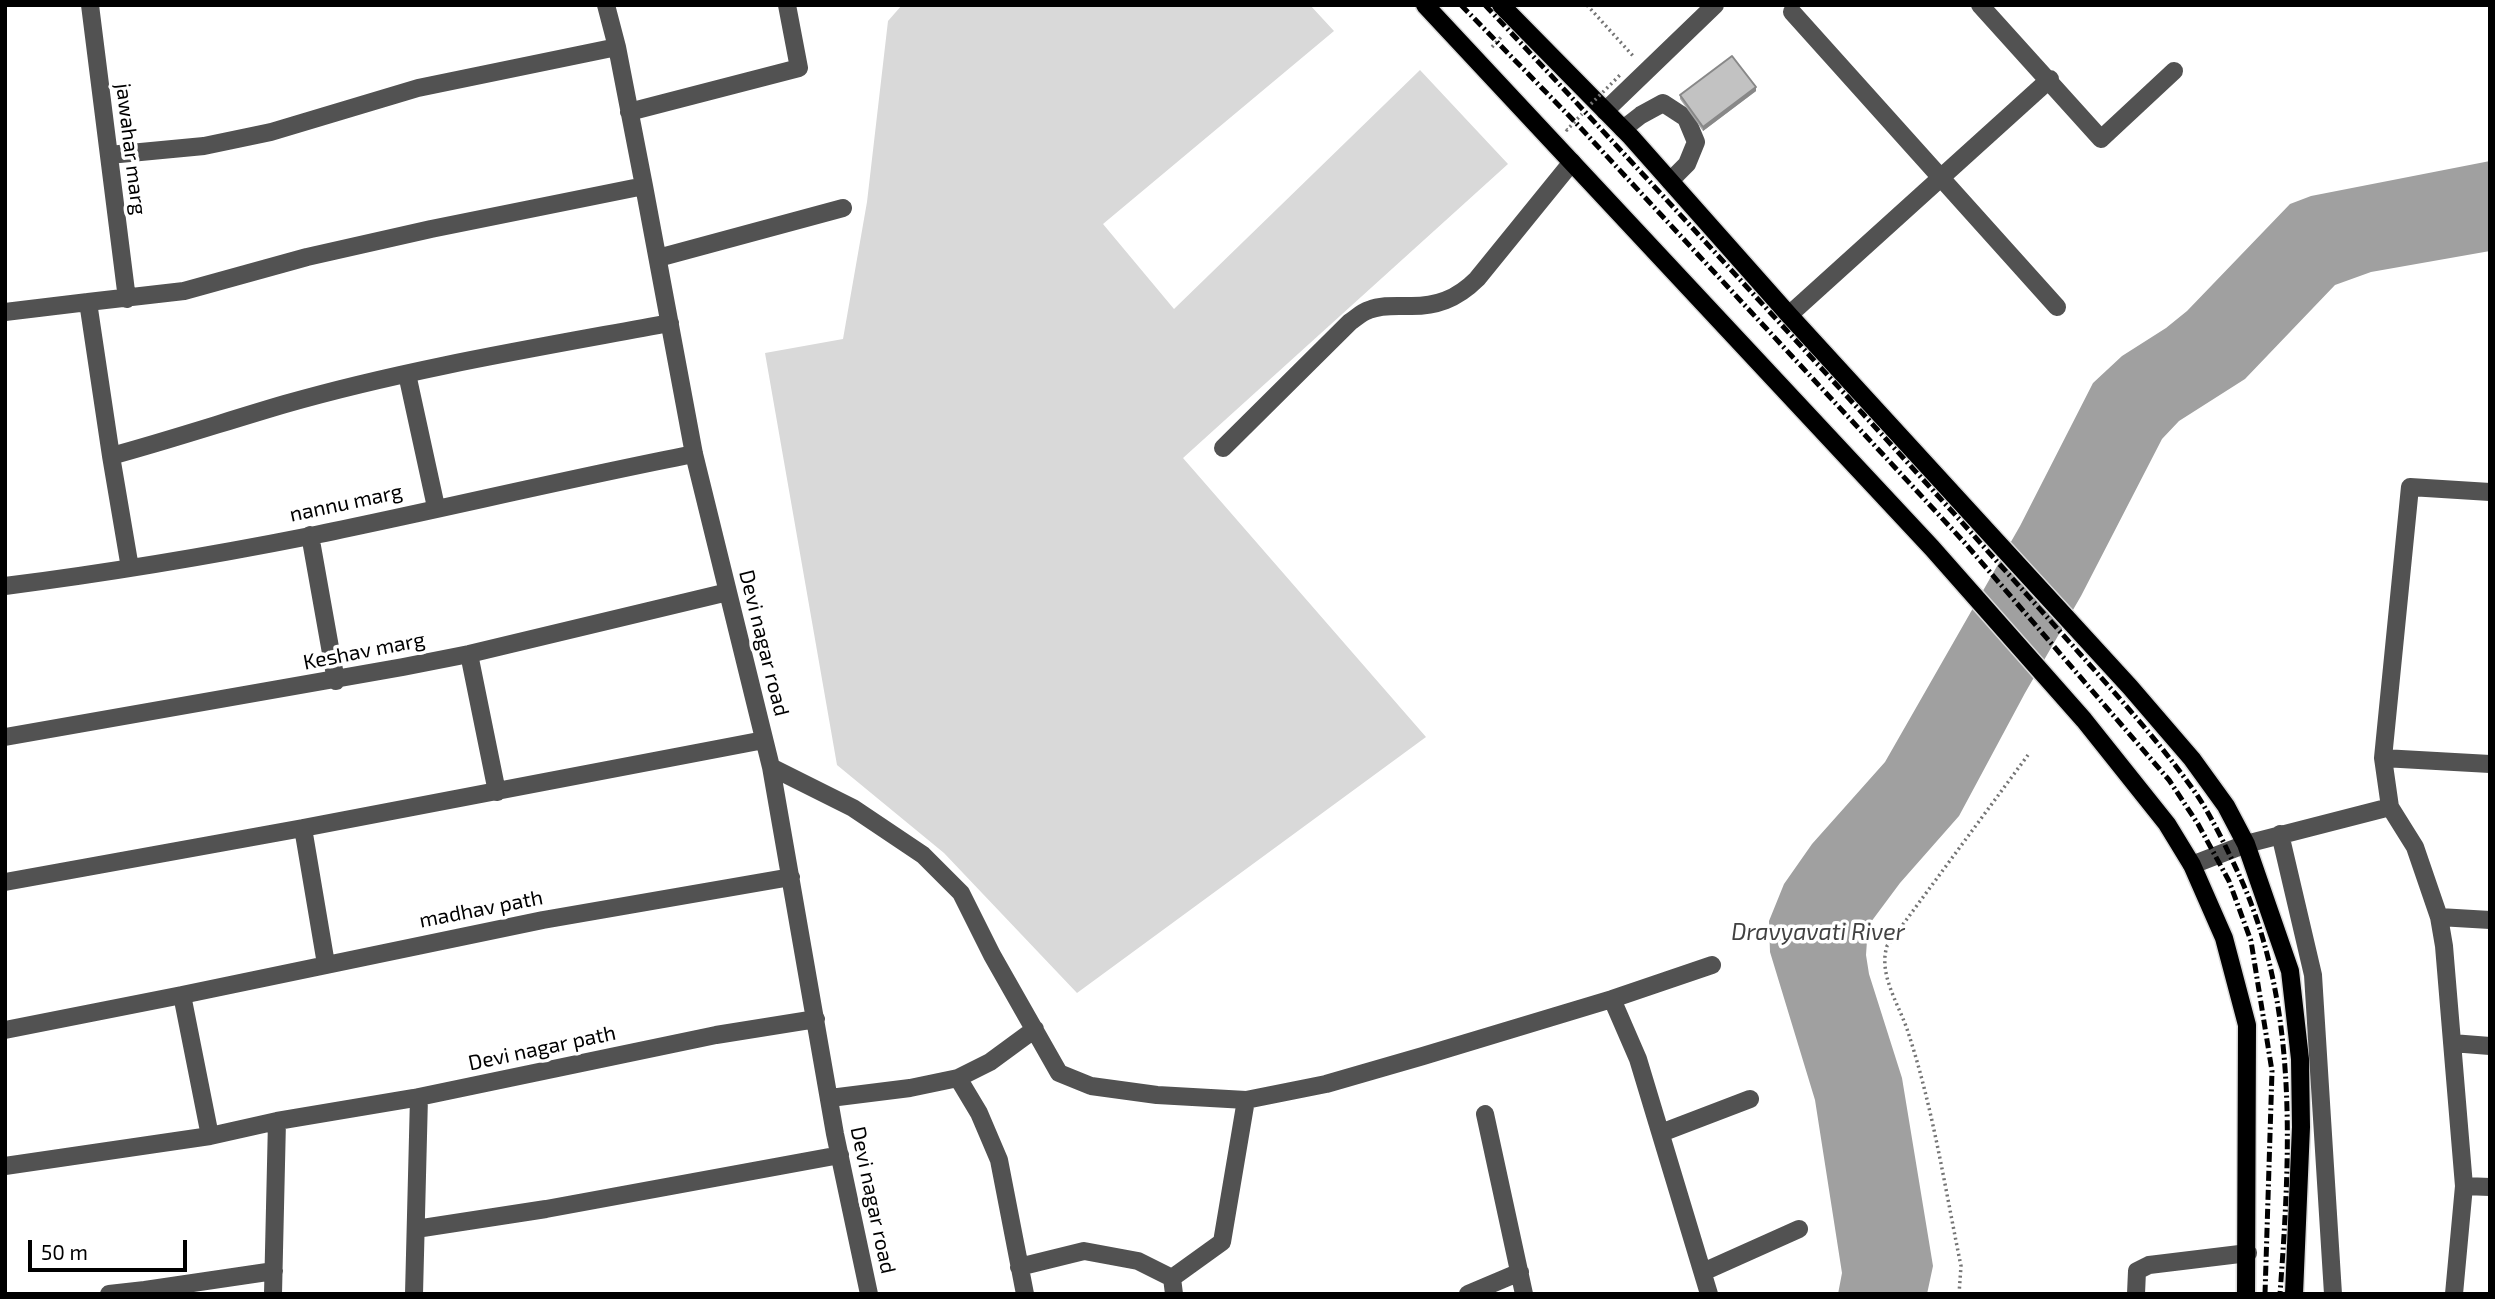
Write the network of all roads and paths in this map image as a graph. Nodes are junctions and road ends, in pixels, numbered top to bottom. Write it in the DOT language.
graph roads {
  1 [pos="90,5"];
  2 [pos="606,5"];
  3 [pos="787,5"];
  4 [pos="1425,5"];
  5 [pos="1502,5"];
  6 [pos="1587,5"];
  7 [pos="1715,5"];
  8 [pos="1980,5"];
  9 [pos="1792,12"];
  10 [pos="1508,30"];
  11 [pos="617,47"];
  12 [pos="1488,51"];
  13 [pos="2174,71"];
  14 [pos="2050,79"];
  15 [pos="1598,108"];
  16 [pos="629,112"];
  17 [pos="1623,129"];
  18 [pos="109,155"];
  19 [pos="1572,162"];
  20 [pos="1941,178"];
  21 [pos="1670,181"];
  22 [pos="644,186"];
  23 [pos="843,208"];
  24 [pos="658,258"];
  25 [pos="127,299"];
  26 [pos="88,302"];
  27 [pos="2057,307"];
  28 [pos="5,312"];
  29 [pos="1789,315"];
  30 [pos="670,323"];
  31 [pos="407,374"];
  32 [pos="1223,448"];
  33 [pos="694,454"];
  34 [pos="111,456"];
  35 [pos="2490,492"];
  36 [pos="436,507"];
  37 [pos="310,536"];
  38 [pos="130,568"];
  39 [pos="5,586"];
  40 [pos="728,592"];
  41 [pos="469,654"];
  42 [pos="336,681"];
  43 [pos="5,737"];
  44 [pos="764,740"];
  45 [pos="2028,755"];
  46 [pos="2383,758"];
  47 [pos="2490,764"];
  48 [pos="771,767"];
  49 [pos="496,792"];
  50 [pos="2390,807"];
  51 [pos="303,828"];
  52 [pos="2280,834"];
  53 [pos="2246,844"];
  54 [pos="2192,865"];
  55 [pos="791,877"];
  56 [pos="5,882"];
  57 [pos="2438,917"];
  58 [pos="2490,920"];
  59 [pos="326,964"];
  60 [pos="1712,965"];
  61 [pos="182,995"];
  62 [pos="1612,999"];
  63 [pos="816,1019"];
  64 [pos="1035,1029"];
  65 [pos="5,1030"];
  66 [pos="2452,1042"];
  67 [pos="2490,1046"];
  68 [pos="958,1078"];
  69 [pos="419,1097"];
  70 [pos="830,1098"];
  71 [pos="1750,1099"];
  72 [pos="1247,1100"];
  73 [pos="1485,1114"];
  74 [pos="277,1121"];
  75 [pos="1661,1133"];
  76 [pos="211,1136"];
  77 [pos="840,1155"];
  78 [pos="5,1166"];
  79 [pos="2464,1186"];
  80 [pos="2490,1187"];
  81 [pos="416,1229"];
  82 [pos="1799,1229"];
  83 [pos="2248,1253"];
  84 [pos="1019,1267"];
  85 [pos="274,1271"];
  86 [pos="1520,1272"];
  87 [pos="1703,1272"];
  88 [pos="1173,1286"];
  89 [pos="145,1292"];
  90 [pos="109,1294"];
  91 [pos="273,1294"];
  92 [pos="414,1294"];
  93 [pos="869,1294"];
  94 [pos="1026,1294"];
  95 [pos="1468,1294"];
  96 [pos="1524,1294"];
  97 [pos="1709,1294"];
  98 [pos="1959,1294"];
  99 [pos="2136,1294"];
  100 [pos="2246,1294"];
  101 [pos="2294,1294"];
  102 [pos="2333,1294"];
  103 [pos="2454,1294"];
  1 -- 18 [label="street, jawahar marg"];
  2 -- 11 [label="street, Devi nagar road"];
  3 -- 16 [label="street"];
  4 -- 19 [label="main road"];
  5 -- 15 [label="main road"];
  6 -- 15 [label="path, bridge"];
  7 -- 15 [label="street"];
  8 -- 14 [label="street"];
  9 -- 20 [label="street"];
  10 -- 12 [label="path"];
  11 -- 16 [label="street, Devi nagar road"];
  11 -- 18 [label="street"];
  13 -- 14 [label="street"];
  14 -- 20 [label="street"];
  15 -- 17 [label="main road"];
  16 -- 22 [label="street, Devi nagar road"];
  17 -- 21 [label="main road"];
  17 -- 21 [label="street"];
  18 -- 25 [label="street, jawahar marg"];
  19 -- 32 [label="street"];
  19 -- 54 [label="main road"];
  20 -- 27 [label="street"];
  20 -- 29 [label="street"];
  21 -- 29 [label="main road"];
  22 -- 24 [label="street, Devi nagar road"];
  22 -- 25 [label="street"];
  23 -- 24 [label="street"];
  24 -- 30 [label="street, Devi nagar road"];
  25 -- 26 [label="street"];
  26 -- 28 [label="street"];
  26 -- 34 [label="street"];
  29 -- 53 [label="main road"];
  30 -- 31 [label="street"];
  30 -- 33 [label="street, Devi nagar road"];
  31 -- 34 [label="street"];
  31 -- 36 [label="street"];
  33 -- 36 [label="street, nannu marg"];
  33 -- 40 [label="street, Devi nagar road"];
  34 -- 38 [label="street"];
  35 -- 46 [label="street"];
  36 -- 37 [label="street, nannu marg"];
  37 -- 38 [label="street, nannu marg"];
  37 -- 42 [label="street"];
  38 -- 39 [label="street, nannu marg"];
  40 -- 41 [label="street, Keshav marg"];
  40 -- 44 [label="street, Devi nagar road"];
  41 -- 42 [label="street, Keshav marg"];
  41 -- 49 [label="street"];
  42 -- 43 [label="street, Keshav marg"];
  44 -- 48 [label="street, Devi nagar road"];
  44 -- 49 [label="street"];
  45 -- 98 [label="path"];
  46 -- 47 [label="street"];
  46 -- 50 [label="street"];
  48 -- 55 [label="street, Devi nagar road"];
  48 -- 64 [label="street"];
  49 -- 51 [label="street"];
  50 -- 52 [label="street"];
  50 -- 57 [label="street"];
  51 -- 56 [label="street"];
  51 -- 59 [label="street"];
  52 -- 53 [label="street"];
  52 -- 102 [label="street"];
  53 -- 54 [label="street"];
  53 -- 101 [label="main road"];
  54 -- 83 [label="main road"];
  55 -- 59 [label="street, madhav path"];
  55 -- 63 [label="street, Devi nagar road"];
  57 -- 58 [label="street"];
  57 -- 66 [label="street"];
  59 -- 61 [label="street, madhav path"];
  60 -- 62 [label="street"];
  61 -- 65 [label="street, madhav path"];
  61 -- 76 [label="street"];
  62 -- 72 [label="street"];
  62 -- 75 [label="street"];
  63 -- 69 [label="street, Devi nagar path"];
  63 -- 70 [label="street, Devi nagar road"];
  64 -- 68 [label="street"];
  64 -- 72 [label="street"];
  66 -- 67 [label="street"];
  66 -- 79 [label="street"];
  68 -- 70 [label="street"];
  68 -- 84 [label="street"];
  69 -- 74 [label="street, Devi nagar path"];
  69 -- 81 [label="street"];
  70 -- 77 [label="street, Devi nagar road"];
  71 -- 75 [label="street"];
  72 -- 88 [label="street"];
  73 -- 86 [label="street"];
  74 -- 76 [label="street, Devi nagar path"];
  74 -- 85 [label="street"];
  75 -- 87 [label="street"];
  76 -- 78 [label="street, Devi nagar path"];
  77 -- 81 [label="street"];
  77 -- 93 [label="street, Devi nagar road"];
  79 -- 80 [label="street"];
  79 -- 103 [label="street"];
  81 -- 92 [label="street"];
  82 -- 87 [label="street"];
  83 -- 99 [label="street"];
  83 -- 100 [label="main road"];
  84 -- 88 [label="street"];
  84 -- 94 [label="street"];
  85 -- 89 [label="street"];
  85 -- 91 [label="street"];
  86 -- 95 [label="street"];
  86 -- 96 [label="street"];
  87 -- 97 [label="street"];
  89 -- 90 [label="street"];
}
